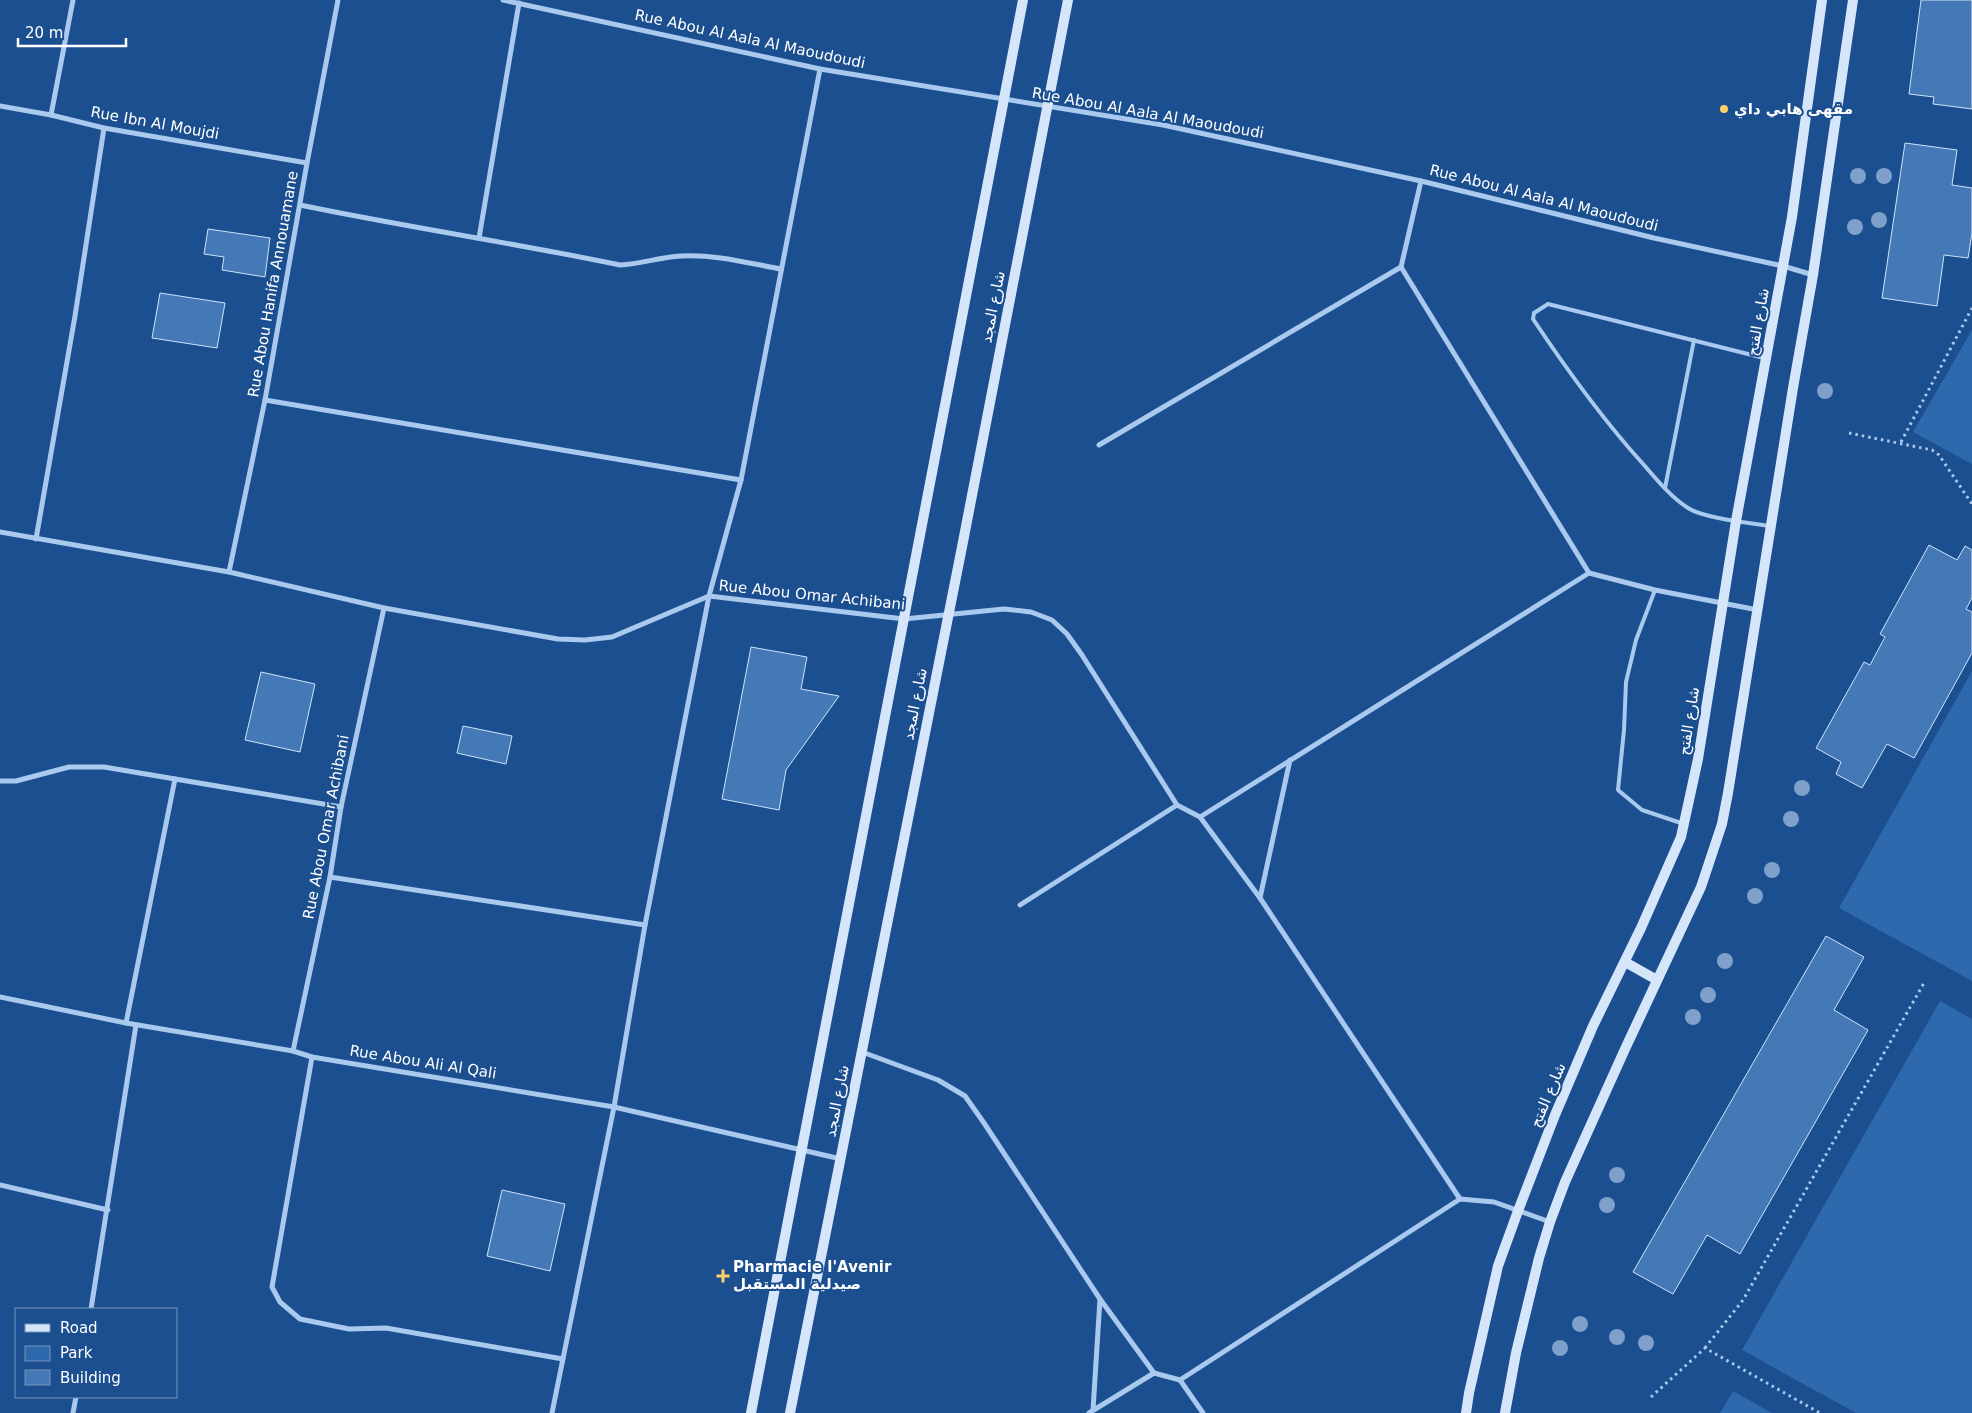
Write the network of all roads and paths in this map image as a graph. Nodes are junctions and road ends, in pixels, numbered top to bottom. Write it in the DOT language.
graph roads {
  1 [pos="73,0"];
  2 [pos="338,0"];
  3 [pos="503,0"];
  4 [pos="1022,0"];
  5 [pos="1068,0"];
  6 [pos="1822,0"];
  7 [pos="1853,0"];
  8 [pos="519,3"];
  9 [pos="820,68"];
  10 [pos="1002,100"];
  11 [pos="0,106"];
  12 [pos="1047,107"];
  13 [pos="51,115"];
  14 [pos="104,128"];
  15 [pos="306,163"];
  16 [pos="1422,181"];
  17 [pos="300,205"];
  18 [pos="479,238"];
  19 [pos="1401,266"];
  20 [pos="1783,266"];
  21 [pos="781,269"];
  22 [pos="1813,275"];
  23 [pos="1972,308"];
  24 [pos="1694,340"];
  25 [pos="1766,358"];
  26 [pos="265,400"];
  27 [pos="1849,433"];
  28 [pos="1901,442"];
  29 [pos="1100,445"];
  30 [pos="742,480"];
  31 [pos="1665,488"];
  32 [pos="1972,504"];
  33 [pos="1736,521"];
  34 [pos="1771,526"];
  35 [pos="0,532"];
  36 [pos="36,538"];
  37 [pos="229,572"];
  38 [pos="1590,573"];
  39 [pos="1655,590"];
  40 [pos="709,596"];
  41 [pos="1723,604"];
  42 [pos="384,608"];
  43 [pos="1758,610"];
  44 [pos="948,614"];
  45 [pos="904,619"];
  46 [pos="1290,760"];
  47 [pos="174,779"];
  48 [pos="0,780"];
  49 [pos="1177,805"];
  50 [pos="341,808"];
  51 [pos="1200,817"];
  52 [pos="1684,824"];
  53 [pos="330,877"];
  54 [pos="1260,898"];
  55 [pos="1020,906"];
  56 [pos="645,926"];
  57 [pos="1624,962"];
  58 [pos="1657,980"];
  59 [pos="1924,983"];
  60 [pos="0,997"];
  61 [pos="126,1023"];
  62 [pos="136,1025"];
  63 [pos="293,1051"];
  64 [pos="861,1052"];
  65 [pos="312,1057"];
  66 [pos="614,1106"];
  67 [pos="802,1149"];
  68 [pos="840,1158"];
  69 [pos="0,1186"];
  70 [pos="1460,1199"];
  71 [pos="108,1210"];
  72 [pos="1518,1211"];
  73 [pos="1550,1222"];
  74 [pos="1100,1299"];
  75 [pos="91,1308"];
  76 [pos="1705,1348"];
  77 [pos="562,1359"];
  78 [pos="1154,1373"];
  79 [pos="1180,1380"];
  80 [pos="1651,1397"];
  81 [pos="76,1398"];
  82 [pos="1091,1412"];
  83 [pos="73,1413"];
  84 [pos="552,1413"];
  85 [pos="751,1413"];
  86 [pos="790,1413"];
  87 [pos="1203,1413"];
  88 [pos="1466,1413"];
  89 [pos="1505,1413"];
  90 [pos="1820,1413"];
  1 -- 13 [label="street"];
  2 -- 15 [label="street, Rue Abou Hanifa Annouamane"];
  3 -- 8 [label="street, Rue Abou Al Aala Al Maoudoudi"];
  4 -- 10 [label="street, شارع المجد"];
  5 -- 12 [label="street, شارع المجد"];
  6 -- 20 [label="street, شارع الفتح"];
  7 -- 22 [label="street"];
  8 -- 9 [label="street, Rue Abou Al Aala Al Maoudoudi"];
  8 -- 18 [label="street"];
  9 -- 10 [label="street, Rue Abou Al Aala Al Maoudoudi"];
  9 -- 21 [label="street"];
  10 -- 12 [label="street, Rue Abou Al Aala Al Maoudoudi"];
  10 -- 45 [label="street, شارع المجد"];
  11 -- 13 [label="street, Rue Ibn Al Moujdi"];
  12 -- 16 [label="street, Rue Abou Al Aala Al Maoudoudi"];
  12 -- 44 [label="street, شارع المجد"];
  13 -- 14 [label="street, Rue Ibn Al Moujdi"];
  14 -- 15 [label="street, Rue Ibn Al Moujdi"];
  14 -- 36 [label="street"];
  15 -- 17 [label="street, Rue Abou Hanifa Annouamane"];
  16 -- 19 [label="street"];
  16 -- 20 [label="street, Rue Abou Al Aala Al Maoudoudi"];
  17 -- 18 [label="street"];
  17 -- 26 [label="street, Rue Abou Hanifa Annouamane"];
  18 -- 21 [label="street"];
  19 -- 29 [label="street"];
  19 -- 38 [label="street"];
  20 -- 22 [label="street, Rue Abou Al Aala Al Maoudoudi"];
  20 -- 25 [label="street, شارع الفتح"];
  21 -- 30 [label="street"];
  22 -- 34 [label="street"];
  23 -- 28 [label="path"];
  24 -- 25 [label="lane"];
  24 -- 31 [label="lane"];
  24 -- 31 [label="lane"];
  25 -- 33 [label="street, شارع الفتح"];
  26 -- 30 [label="street"];
  26 -- 37 [label="street, Rue Abou Hanifa Annouamane"];
  27 -- 28 [label="path"];
  28 -- 32 [label="path"];
  30 -- 40 [label="street"];
  31 -- 33 [label="lane"];
  33 -- 34 [label="lane"];
  33 -- 41 [label="street, شارع الفتح"];
  34 -- 43 [label="street"];
  35 -- 36 [label="street, Rue Abou Omar Achibani"];
  36 -- 37 [label="street, Rue Abou Omar Achibani"];
  37 -- 42 [label="street, Rue Abou Omar Achibani"];
  38 -- 39 [label="street"];
  38 -- 46 [label="street"];
  39 -- 41 [label="street"];
  39 -- 52 [label="lane"];
  40 -- 42 [label="street, Rue Abou Omar Achibani"];
  40 -- 45 [label="street, Rue Abou Omar Achibani"];
  40 -- 56 [label="street"];
  41 -- 43 [label="street"];
  41 -- 52 [label="street, شارع الفتح"];
  42 -- 50 [label="street, Rue Abou Omar Achibani"];
  43 -- 58 [label="street"];
  44 -- 45 [label="street, Rue Abou Omar Achibani"];
  44 -- 49 [label="street, Rue Abou Omar Achibani"];
  44 -- 64 [label="street, شارع المجد"];
  45 -- 67 [label="street, شارع المجد"];
  46 -- 51 [label="street"];
  46 -- 54 [label="street"];
  47 -- 48 [label="street"];
  47 -- 50 [label="street"];
  47 -- 61 [label="street"];
  49 -- 51 [label="street"];
  49 -- 55 [label="street"];
  50 -- 53 [label="street, Rue Abou Omar Achibani"];
  51 -- 54 [label="street"];
  52 -- 57 [label="street, شارع الفتح"];
  53 -- 56 [label="street"];
  53 -- 63 [label="street, Rue Abou Omar Achibani"];
  54 -- 70 [label="street"];
  56 -- 66 [label="street"];
  57 -- 58 [label="street"];
  57 -- 72 [label="street, شارع الفتح"];
  58 -- 73 [label="street"];
  59 -- 76 [label="path"];
  60 -- 61 [label="street, Rue Abou Ali Al Qali"];
  61 -- 62 [label="street, Rue Abou Ali Al Qali"];
  62 -- 63 [label="street, Rue Abou Ali Al Qali"];
  62 -- 71 [label="street"];
  63 -- 65 [label="street, Rue Abou Ali Al Qali"];
  64 -- 68 [label="street, شارع المجد"];
  64 -- 74 [label="street"];
  65 -- 66 [label="street, Rue Abou Ali Al Qali"];
  65 -- 77 [label="street"];
  66 -- 67 [label="street, Rue Abou Ali Al Qali"];
  66 -- 77 [label="street"];
  67 -- 68 [label="street, Rue Abou Ali Al Qali"];
  67 -- 85 [label="street, شارع المجد"];
  68 -- 86 [label="street, شارع المجد"];
  69 -- 71 [label="street"];
  70 -- 72 [label="street"];
  70 -- 79 [label="street"];
  71 -- 75 [label="street"];
  72 -- 73 [label="street"];
  72 -- 88 [label="street, شارع الفتح"];
  73 -- 89 [label="street"];
  74 -- 78 [label="street"];
  74 -- 82 [label="street"];
  76 -- 80 [label="path"];
  76 -- 90 [label="path"];
  77 -- 84 [label="street"];
  78 -- 79 [label="street"];
  78 -- 82 [label="street"];
  79 -- 87 [label="street"];
  81 -- 83 [label="street"];
}
